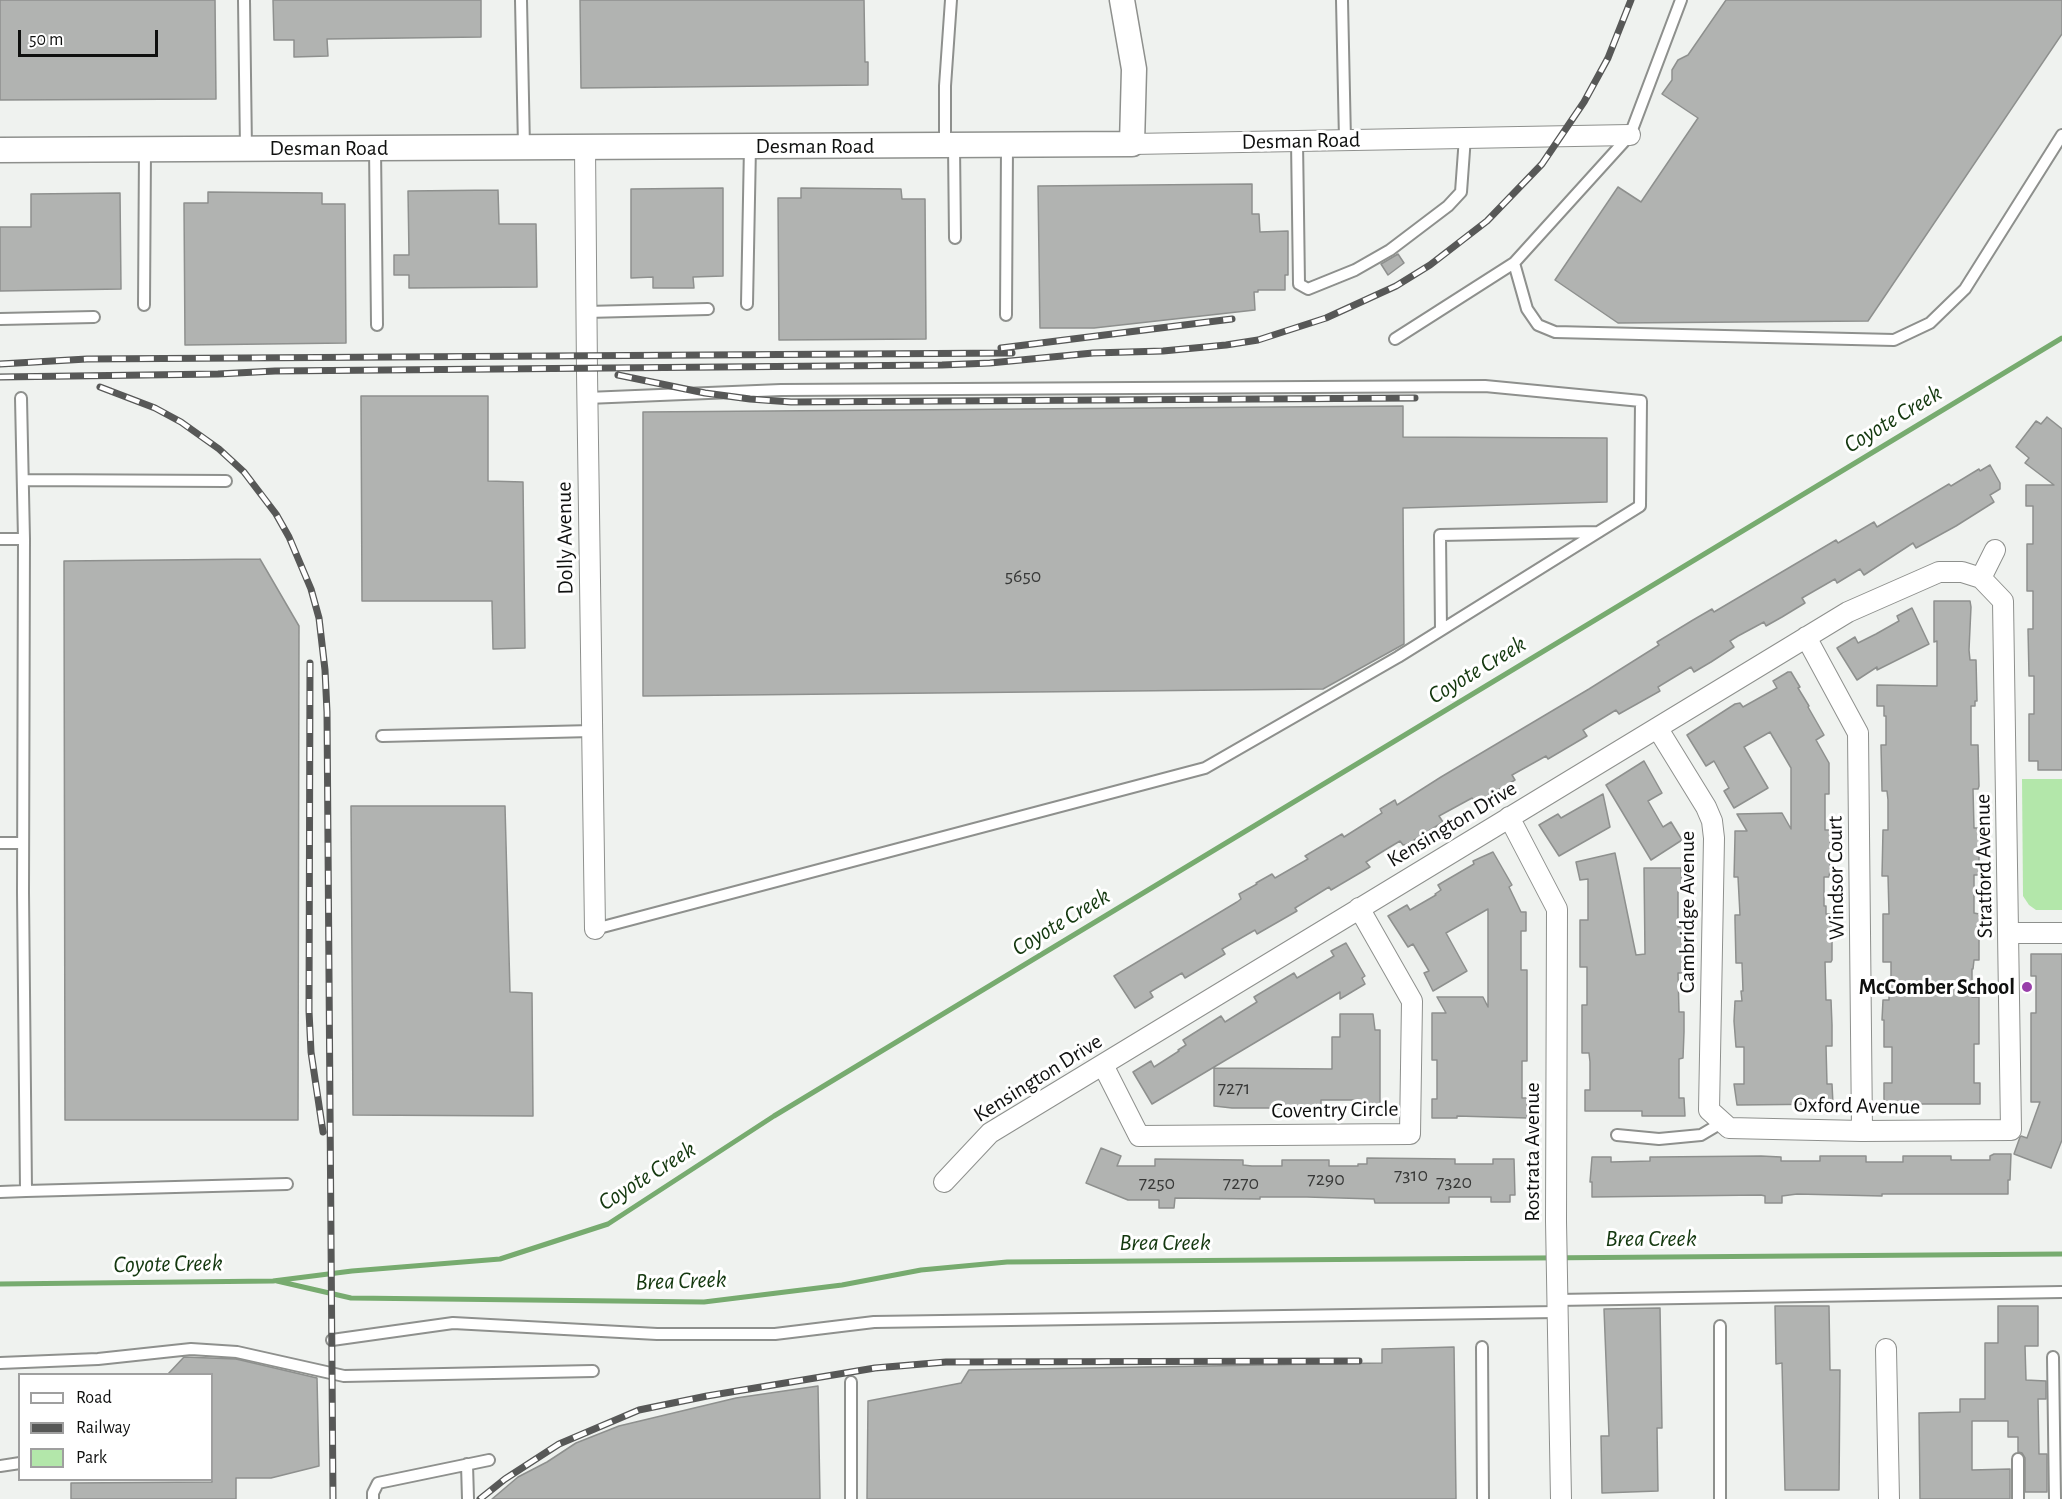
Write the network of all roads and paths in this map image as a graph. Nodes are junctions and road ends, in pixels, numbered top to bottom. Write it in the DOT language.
graph roads {
  1 [pos="244,0"];
  2 [pos="521,0"];
  3 [pos="951,0"];
  4 [pos="1122,0"];
  5 [pos="1342,0"];
  6 [pos="1681,0"];
  7 [pos="1630,135"];
  8 [pos="2062,135"];
  9 [pos="1465,137"];
  10 [pos="1345,140"];
  11 [pos="1297,141"];
  12 [pos="1132,144"];
  13 [pos="950,145"];
  14 [pos="1007,145"];
  15 [pos="750,146"];
  16 [pos="524,147"];
  17 [pos="585,147"];
  18 [pos="375,148"];
  19 [pos="145,149"];
  20 [pos="246,149"];
  21 [pos="0,150"];
  22 [pos="955,238"];
  23 [pos="1514,263"];
  24 [pos="747,304"];
  25 [pos="144,305"];
  26 [pos="708,309"];
  27 [pos="586,312"];
  28 [pos="1006,315"];
  29 [pos="94,317"];
  30 [pos="0,319"];
  31 [pos="377,325"];
  32 [pos="1395,339"];
  33 [pos="21,398"];
  34 [pos="587,398"];
  35 [pos="23,480"];
  36 [pos="226,481"];
  37 [pos="1597,532"];
  38 [pos="0,539"];
  39 [pos="24,539"];
  40 [pos="1995,550"];
  41 [pos="1981,578"];
  42 [pos="1441,630"];
  43 [pos="1806,637"];
  44 [pos="1658,729"];
  45 [pos="592,731"];
  46 [pos="382,736"];
  47 [pos="1509,817"];
  48 [pos="0,843"];
  49 [pos="23,843"];
  50 [pos="1359,908"];
  51 [pos="595,929"];
  52 [pos="2009,933"];
  53 [pos="2062,933"];
  54 [pos="1103,1065"];
  55 [pos="1716,1116"];
  56 [pos="2011,1130"];
  57 [pos="1862,1131"];
  58 [pos="1617,1135"];
  59 [pos="944,1182"];
  60 [pos="287,1184"];
  61 [pos="26,1191"];
  62 [pos="0,1192"];
  63 [pos="2062,1292"];
  64 [pos="1556,1303"];
  65 [pos="1720,1326"];
  66 [pos="332,1340"];
  67 [pos="1482,1347"];
  68 [pos="1886,1349"];
  69 [pos="2053,1357"];
  70 [pos="21,1362"];
  71 [pos="0,1363"];
  72 [pos="593,1371"];
  73 [pos="21,1373"];
  74 [pos="851,1382"];
  75 [pos="2018,1459"];
  76 [pos="489,1460"];
  77 [pos="18,1463"];
  78 [pos="467,1464"];
  79 [pos="0,1466"];
  80 [pos="373,1499"];
  81 [pos="468,1499"];
  82 [pos="851,1499"];
  83 [pos="1483,1499"];
  84 [pos="1561,1499"];
  85 [pos="1720,1499"];
  86 [pos="1889,1499"];
  87 [pos="2018,1499"];
  88 [pos="2055,1499"];
  1 -- 20 [label="lane"];
  2 -- 16 [label="lane"];
  3 -- 13 [label="lane"];
  4 -- 12 [label="street"];
  5 -- 10 [label="lane"];
  6 -- 7 [label="lane"];
  7 -- 9 [label="street, Desman Road"];
  7 -- 23 [label="lane"];
  8 -- 23 [label="lane"];
  9 -- 10 [label="street, Desman Road"];
  9 -- 11 [label="lane"];
  10 -- 11 [label="street, Desman Road"];
  11 -- 12 [label="street, Desman Road"];
  12 -- 14 [label="street, Desman Road"];
  13 -- 14 [label="street, Desman Road"];
  13 -- 15 [label="street, Desman Road"];
  13 -- 22 [label="lane"];
  14 -- 28 [label="lane"];
  15 -- 17 [label="street, Desman Road"];
  15 -- 24 [label="lane"];
  16 -- 17 [label="street, Desman Road"];
  16 -- 18 [label="street, Desman Road"];
  17 -- 27 [label="street, Dolly Avenue"];
  18 -- 20 [label="street, Desman Road"];
  18 -- 31 [label="lane"];
  19 -- 20 [label="street, Desman Road"];
  19 -- 21 [label="street, Desman Road"];
  19 -- 25 [label="lane"];
  23 -- 32 [label="lane"];
  26 -- 27 [label="lane"];
  27 -- 34 [label="street, Dolly Avenue"];
  29 -- 30 [label="lane"];
  33 -- 35 [label="lane"];
  34 -- 37 [label="lane"];
  34 -- 45 [label="street, Dolly Avenue"];
  35 -- 36 [label="lane"];
  35 -- 39 [label="lane"];
  37 -- 42 [label="lane"];
  37 -- 42 [label="lane"];
  38 -- 39 [label="lane"];
  39 -- 49 [label="lane"];
  40 -- 41 [label="street"];
  41 -- 43 [label="street, Kensington Drive"];
  41 -- 52 [label="street, Stratford Avenue"];
  42 -- 51 [label="lane"];
  43 -- 44 [label="street, Kensington Drive"];
  43 -- 57 [label="street, Windsor Court"];
  44 -- 47 [label="street, Kensington Drive"];
  44 -- 55 [label="street, Cambridge Avenue"];
  45 -- 46 [label="lane"];
  45 -- 51 [label="street, Dolly Avenue"];
  47 -- 50 [label="street, Kensington Drive"];
  47 -- 64 [label="street, Rostrata Avenue"];
  48 -- 49 [label="lane"];
  49 -- 61 [label="lane"];
  50 -- 54 [label="street, Kensington Drive"];
  50 -- 54 [label="street, Coventry Circle"];
  52 -- 53 [label="street"];
  52 -- 56 [label="street, Stratford Avenue"];
  54 -- 59 [label="street, Kensington Drive"];
  55 -- 57 [label="street, Oxford Avenue"];
  55 -- 58 [label="lane"];
  56 -- 57 [label="street, Oxford Avenue"];
  60 -- 61 [label="lane"];
  61 -- 62 [label="lane"];
  63 -- 64 [label="lane"];
  64 -- 66 [label="lane"];
  64 -- 84 [label="street, Rostrata Avenue"];
  65 -- 85 [label="lane"];
  67 -- 83 [label="lane"];
  68 -- 86 [label="street"];
  69 -- 88 [label="lane"];
  70 -- 71 [label="lane"];
  70 -- 72 [label="lane"];
  70 -- 73 [label="lane"];
  74 -- 82 [label="lane"];
  75 -- 87 [label="lane"];
  76 -- 78 [label="lane"];
  77 -- 79 [label="lane"];
  78 -- 80 [label="lane"];
  78 -- 81 [label="lane"];
}
